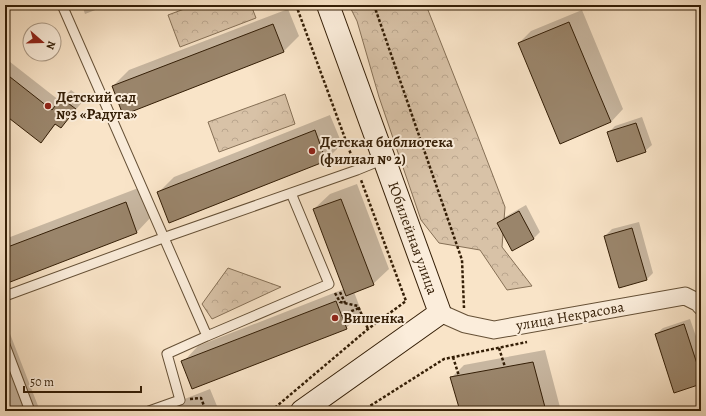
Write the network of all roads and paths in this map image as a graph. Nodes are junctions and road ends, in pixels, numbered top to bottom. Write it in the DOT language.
graph roads {
  1 [pos="62,5"];
  2 [pos="296,5"];
  3 [pos="328,5"];
  4 [pos="374,5"];
  5 [pos="384,159"];
  6 [pos="357,170"];
  7 [pos="291,193"];
  8 [pos="163,238"];
  9 [pos="329,284"];
  10 [pos="340,292"];
  11 [pos="5,296"];
  12 [pos="346,304"];
  13 [pos="701,306"];
  14 [pos="359,308"];
  15 [pos="440,313"];
  16 [pos="342,315"];
  17 [pos="465,324"];
  18 [pos="368,329"];
  19 [pos="207,336"];
  20 [pos="533,341"];
  21 [pos="5,345"];
  22 [pos="499,348"];
  23 [pos="453,357"];
  24 [pos="505,367"];
  25 [pos="459,376"];
  26 [pos="180,400"];
  27 [pos="30,411"];
  28 [pos="149,411"];
  29 [pos="206,411"];
  30 [pos="271,411"];
  31 [pos="302,411"];
  32 [pos="362,411"];
  1 -- 8 [label="lane"];
  2 -- 6 [label="path"];
  3 -- 5 [label="street, Юбилейная улица"];
  4 -- 17 [label="path"];
  5 -- 6 [label="lane"];
  5 -- 15 [label="street, Юбилейная улица"];
  6 -- 7 [label="lane"];
  6 -- 18 [label="path"];
  7 -- 8 [label="lane"];
  7 -- 9 [label="lane"];
  8 -- 11 [label="lane"];
  8 -- 19 [label="lane"];
  9 -- 12 [label="path"];
  9 -- 19 [label="lane"];
  10 -- 12 [label="path"];
  12 -- 14 [label="path"];
  13 -- 17 [label="street, улица Некрасова"];
  14 -- 16 [label="path"];
  14 -- 18 [label="path"];
  15 -- 17 [label="street, улица Некрасова"];
  15 -- 31 [label="street"];
  18 -- 30 [label="path"];
  19 -- 26 [label="lane"];
  20 -- 22 [label="path"];
  21 -- 27 [label="lane"];
  22 -- 23 [label="path"];
  22 -- 24 [label="path"];
  23 -- 25 [label="path"];
  23 -- 32 [label="path"];
  26 -- 28 [label="lane"];
  26 -- 29 [label="path"];
}
